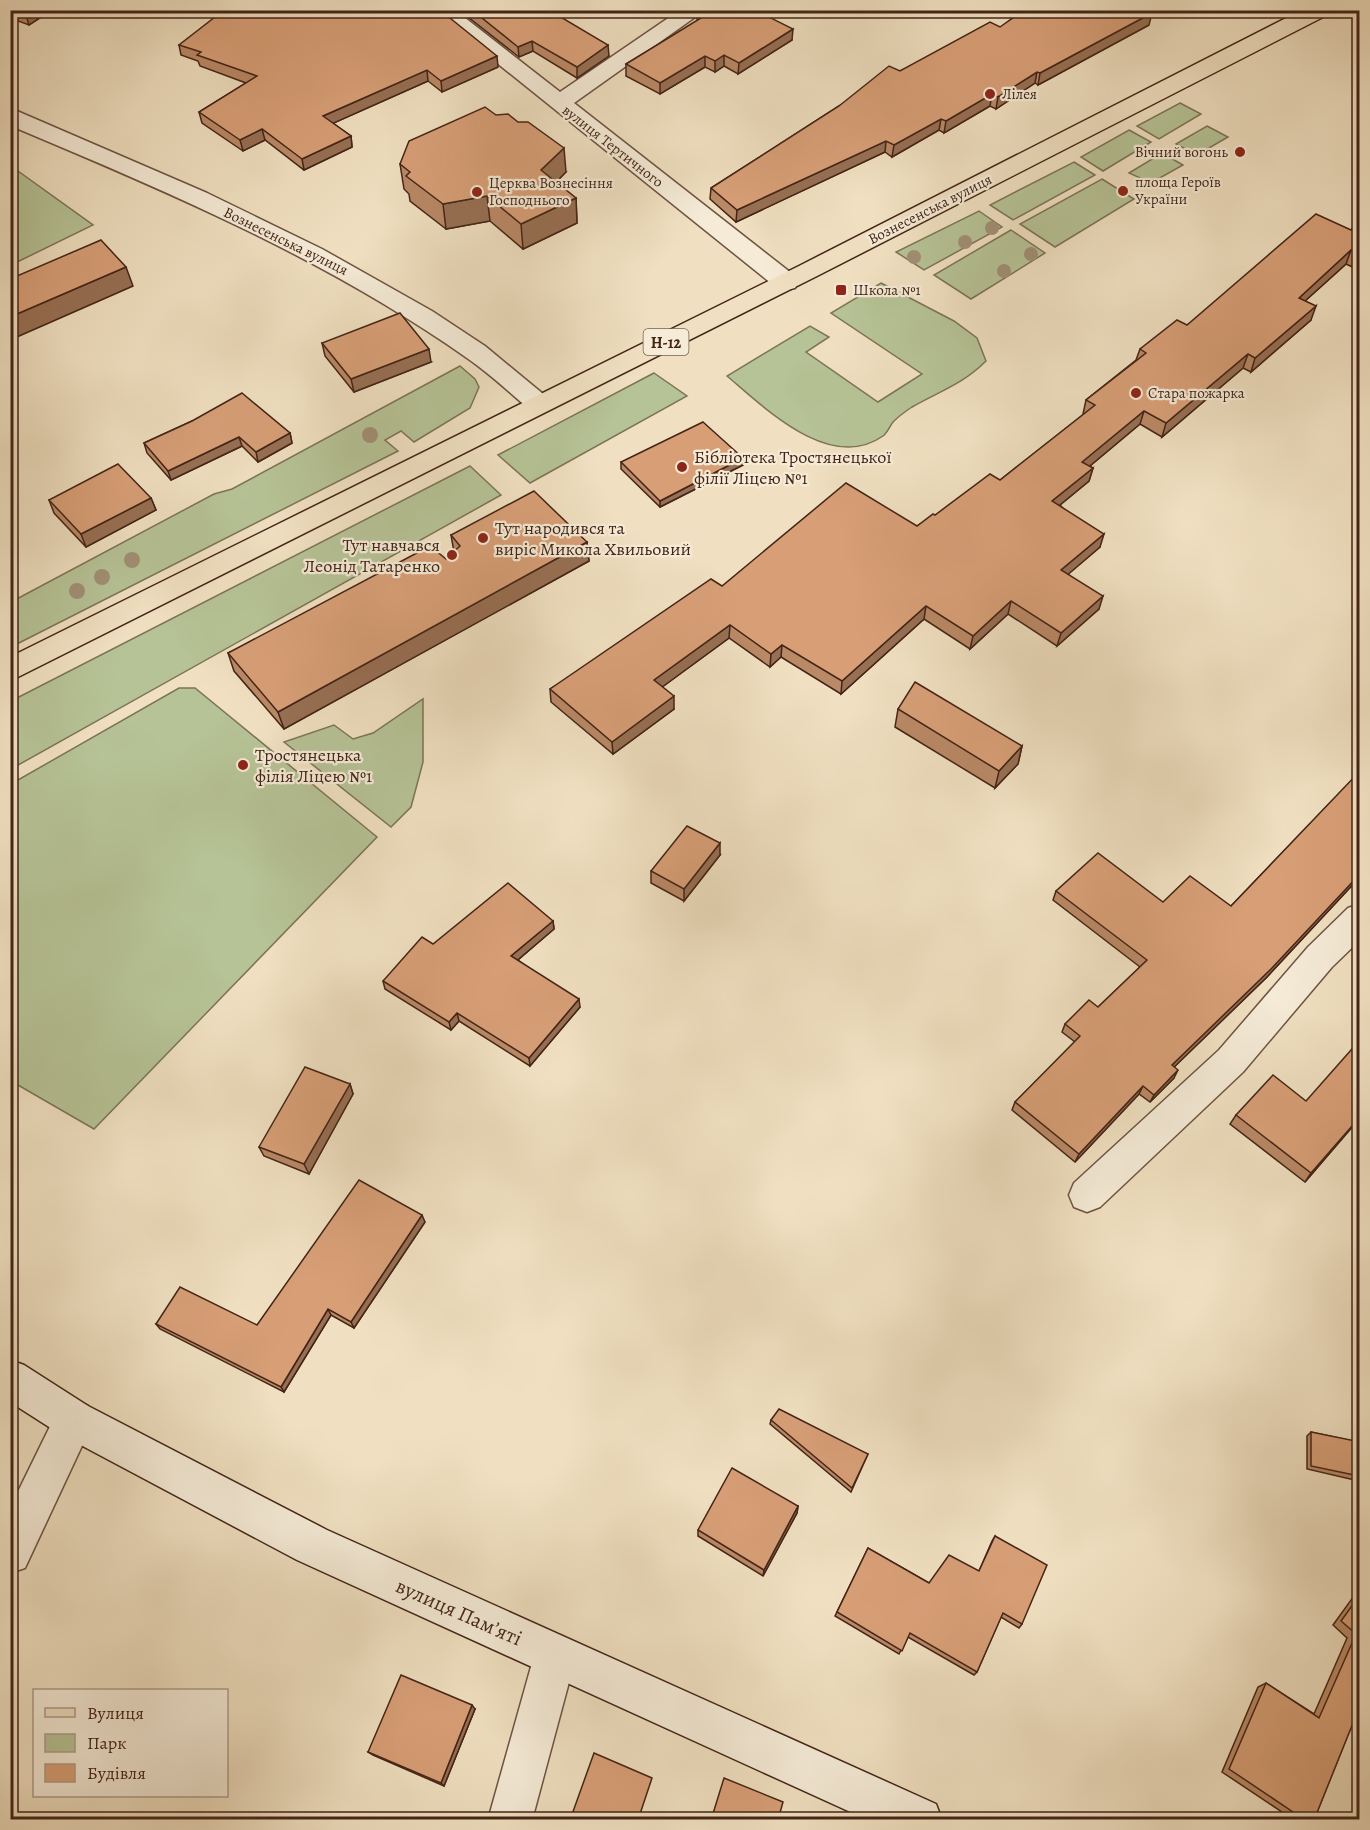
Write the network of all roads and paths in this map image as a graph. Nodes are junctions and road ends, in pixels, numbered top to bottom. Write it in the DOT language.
graph roads {
  1 [pos="441,10"];
  2 [pos="695,10"];
  3 [pos="1319,10"];
  4 [pos="559,103"];
  5 [pos="10,115"];
  6 [pos="786,282"];
  7 [pos="539,404"];
  8 [pos="10,670"];
  9 [pos="1359,918"];
  10 [pos="1088,1195"];
  11 [pos="10,1379"];
  12 [pos="74,1420"];
  13 [pos="10,1553"];
  14 [pos="555,1656"];
  15 [pos="510,1820"];
  16 [pos="920,1820"];
  1 -- 4 [label="street, вулиця Тертичного"];
  2 -- 4 [label="street"];
  3 -- 6 [label="main road, Вознесенська вулиця / Н-12"];
  4 -- 6 [label="street, вулиця Тертичного"];
  5 -- 7 [label="street, Вознесенська вулиця"];
  6 -- 7 [label="main road, Вознесенська вулиця / Н-12"];
  7 -- 8 [label="main road, Вознесенська вулиця / Н-12"];
  9 -- 10 [label="street"];
  11 -- 12 [label="street, вулиця Памʼяті"];
  12 -- 13 [label="street"];
  12 -- 14 [label="street, вулиця Памʼяті"];
  14 -- 15 [label="street"];
  14 -- 16 [label="street, вулиця Памʼяті"];
}
